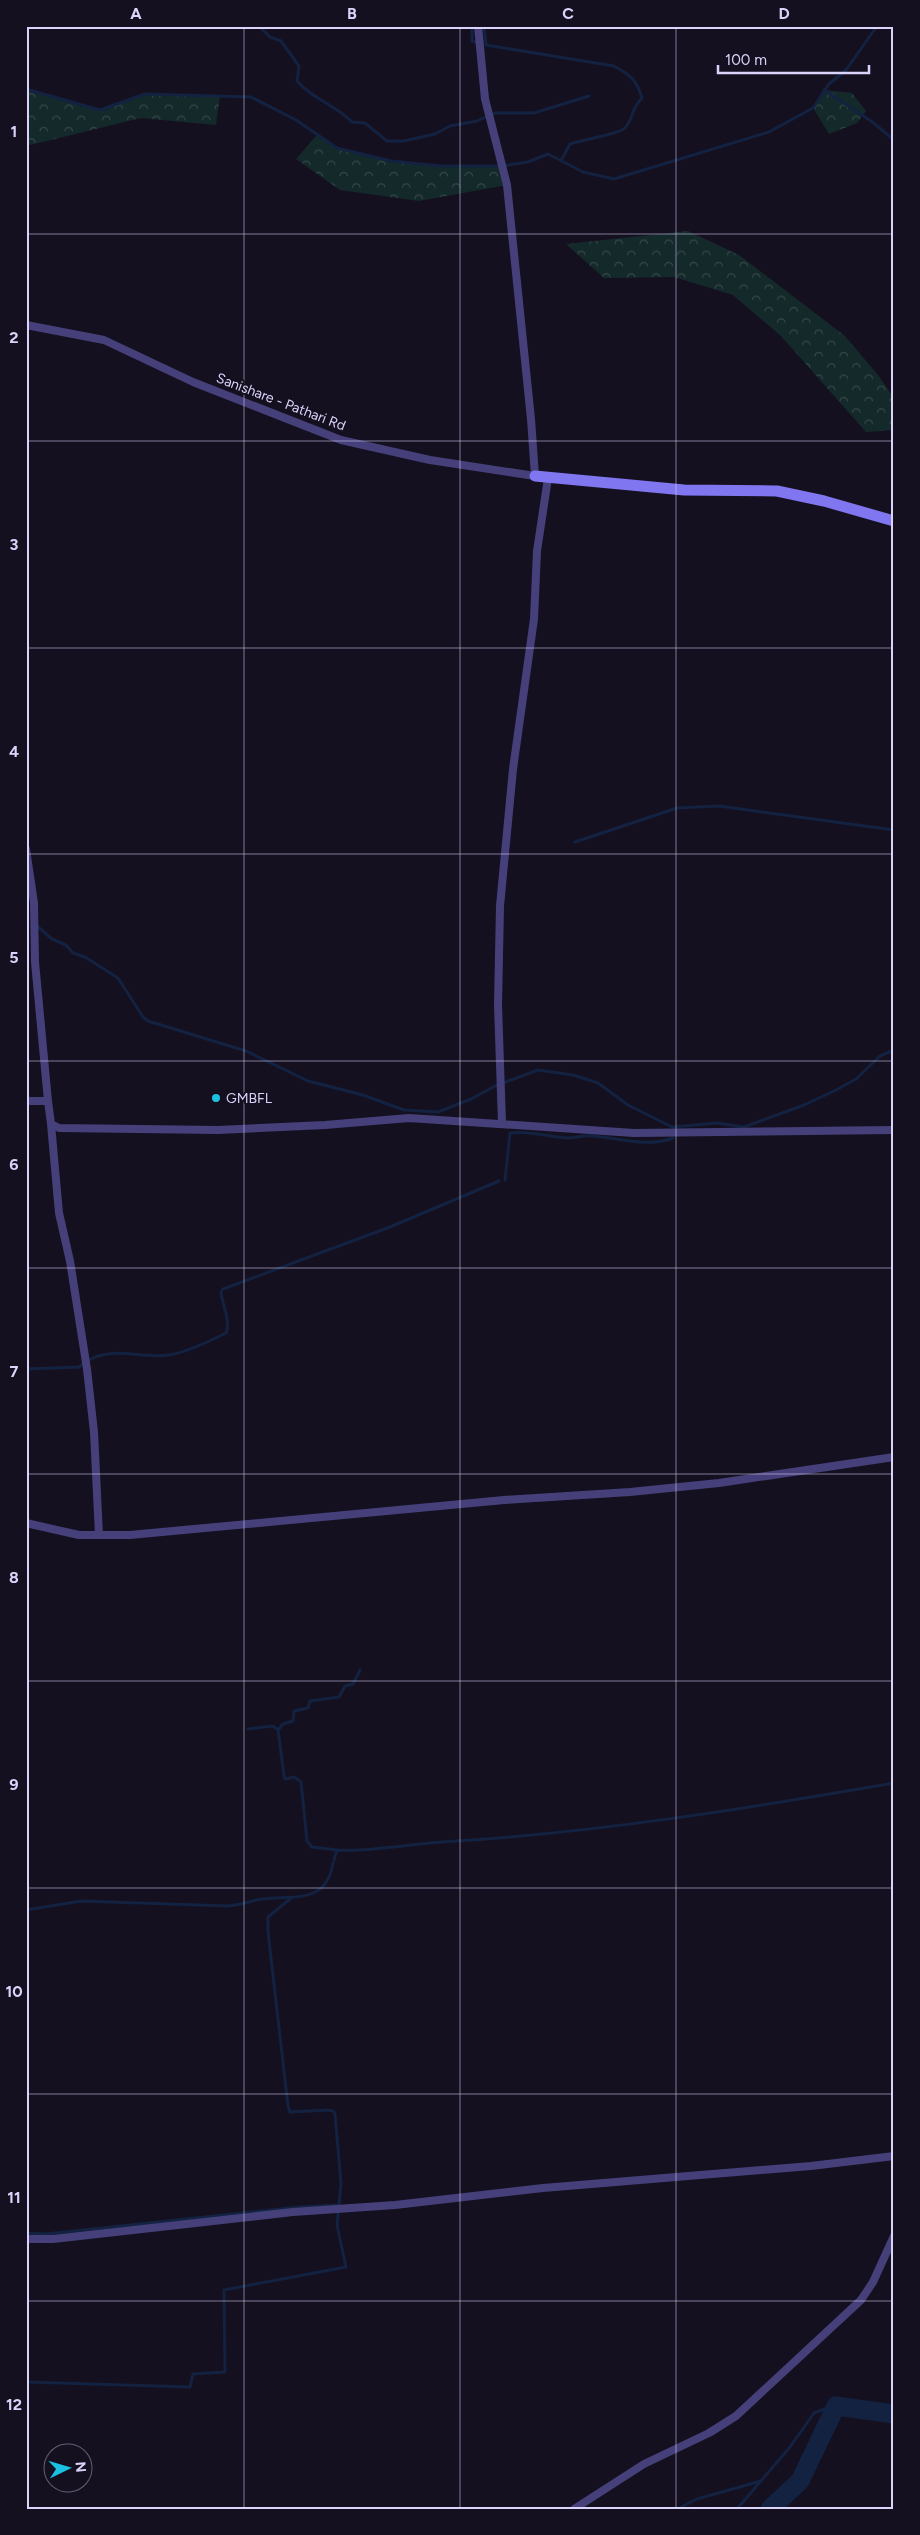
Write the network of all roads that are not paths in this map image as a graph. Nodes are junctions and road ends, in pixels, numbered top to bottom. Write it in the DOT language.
graph roads {
  1 [pos="478,26"];
  2 [pos="26,325"];
  3 [pos="535,476"];
  4 [pos="548,478"];
  5 [pos="894,520"];
  6 [pos="26,849"];
  7 [pos="26,1101"];
  8 [pos="48,1101"];
  9 [pos="502,1123"];
  10 [pos="52,1124"];
  11 [pos="894,1130"];
  12 [pos="894,1457"];
  13 [pos="26,1523"];
  14 [pos="99,1535"];
  15 [pos="894,2156"];
  16 [pos="894,2236"];
  17 [pos="26,2239"];
  18 [pos="574,2509"];
  1 -- 3 [label="street"];
  2 -- 3 [label="street, Sanishare - Pathari Rd"];
  3 -- 4 [label="street"];
  4 -- 5 [label="street"];
  4 -- 9 [label="street"];
  6 -- 8 [label="street"];
  7 -- 8 [label="street"];
  8 -- 10 [label="street"];
  9 -- 10 [label="street"];
  9 -- 11 [label="street"];
  10 -- 14 [label="street"];
  12 -- 14 [label="street"];
  13 -- 14 [label="street"];
  15 -- 17 [label="street"];
  16 -- 18 [label="street"];
}
